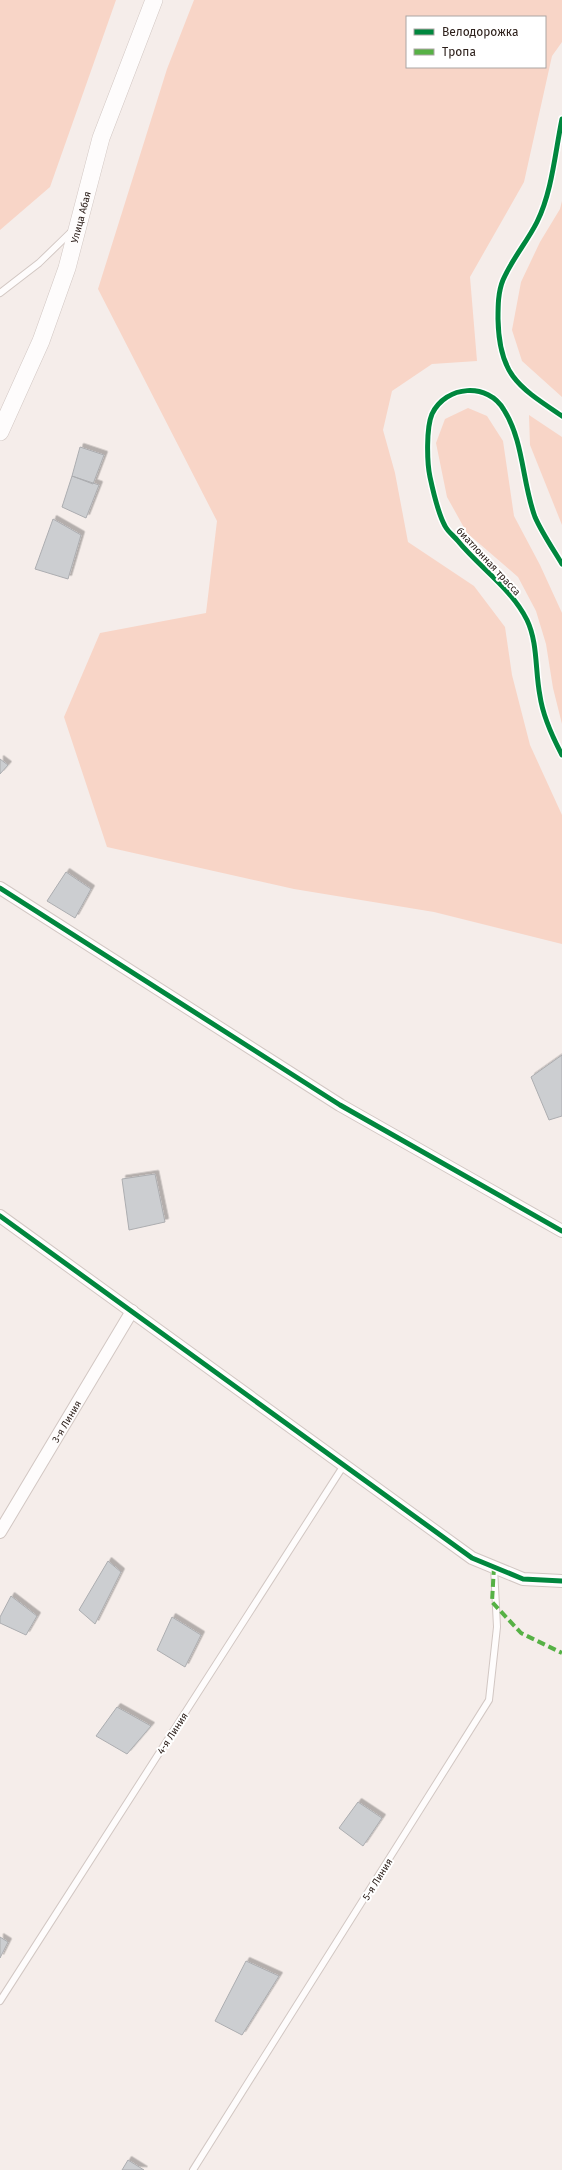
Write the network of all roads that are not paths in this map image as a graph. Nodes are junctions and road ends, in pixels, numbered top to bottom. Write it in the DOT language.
graph roads {
  1 [pos="154,0"];
  2 [pos="78,225"];
  3 [pos="0,293"];
  4 [pos="0,432"];
  5 [pos="0,888"];
  6 [pos="0,1216"];
  7 [pos="562,1231"];
  8 [pos="132,1311"];
  9 [pos="344,1465"];
  10 [pos="0,1532"];
  11 [pos="494,1567"];
  12 [pos="562,1581"];
  13 [pos="0,2001"];
  14 [pos="193,2170"];
  1 -- 2 [label="street, Улица Абая"];
  2 -- 3 [label="lane"];
  2 -- 4 [label="street, Улица Абая"];
  5 -- 7 [label="street"];
  6 -- 8 [label="street"];
  8 -- 9 [label="street"];
  8 -- 10 [label="street, 3-я Линия"];
  9 -- 11 [label="street"];
  9 -- 13 [label="lane, 4-я Линия"];
  11 -- 12 [label="street"];
  11 -- 14 [label="lane, 5-я Линия"];
}
